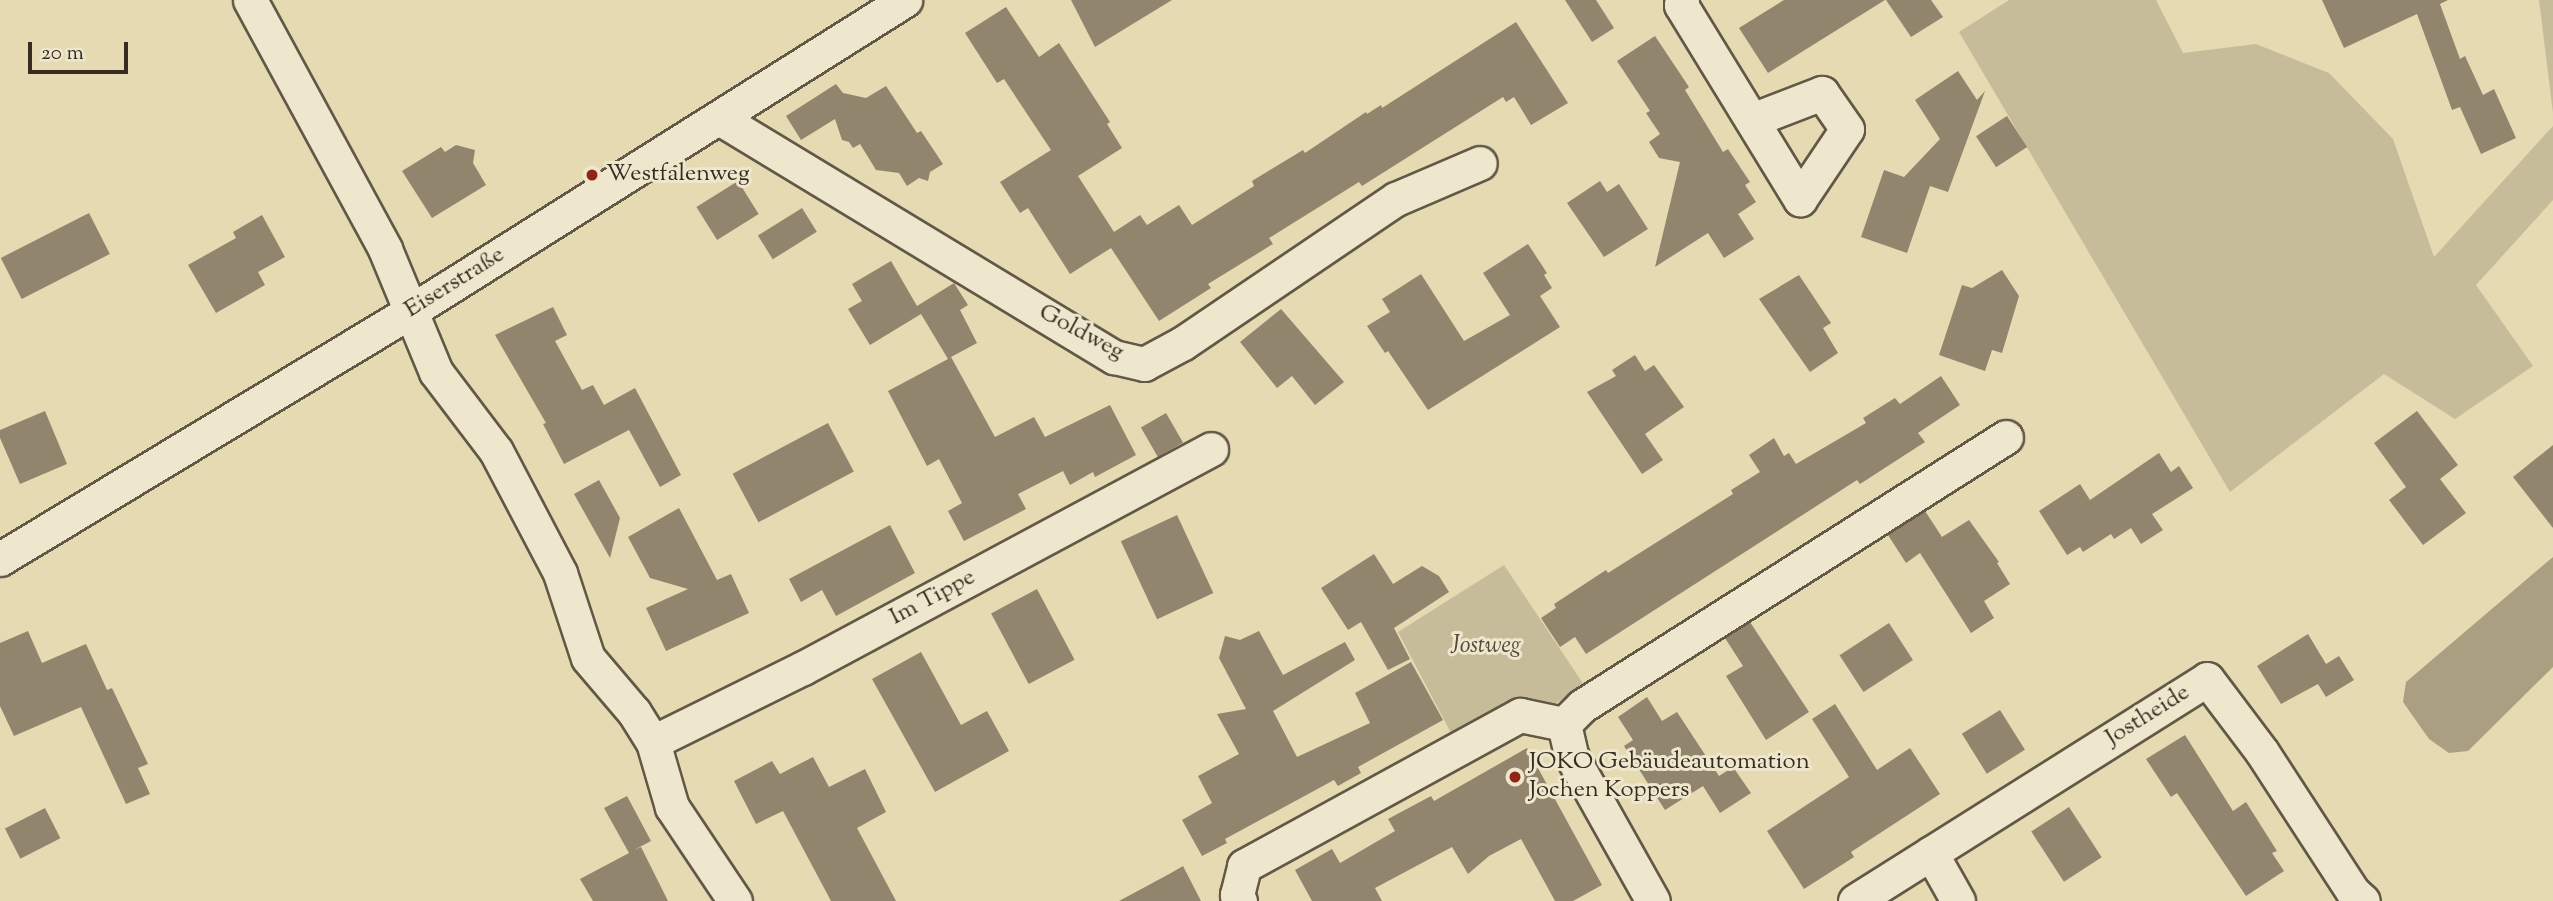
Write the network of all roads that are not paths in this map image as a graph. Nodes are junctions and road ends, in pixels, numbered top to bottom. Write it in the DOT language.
graph roads {
  1 [pos="250,0"];
  2 [pos="905,0"];
  3 [pos="1682,0"];
  4 [pos="719,118"];
  5 [pos="1752,120"];
  6 [pos="1480,163"];
  7 [pos="411,311"];
  8 [pos="2006,437"];
  9 [pos="1211,449"];
  10 [pos="0,559"];
  11 [pos="1564,724"];
  12 [pos="653,741"];
  13 [pos="1931,853"];
  14 [pos="1645,899"];
  15 [pos="735,901"];
  16 [pos="1240,901"];
  17 [pos="1855,901"];
  18 [pos="1958,901"];
  19 [pos="2363,901"];
  1 -- 7 [label="street"];
  2 -- 4 [label="street, Eiserstraße"];
  3 -- 5 [label="street"];
  4 -- 6 [label="street, Goldweg"];
  4 -- 7 [label="street, Eiserstraße"];
  7 -- 10 [label="street, Eiserstraße"];
  7 -- 12 [label="street"];
  8 -- 11 [label="street"];
  9 -- 12 [label="street, Im Tippe"];
  11 -- 14 [label="street"];
  11 -- 16 [label="street"];
  12 -- 15 [label="street"];
  13 -- 17 [label="street, Jostheide"];
  13 -- 18 [label="street"];
  13 -- 19 [label="street, Jostheide"];
}
